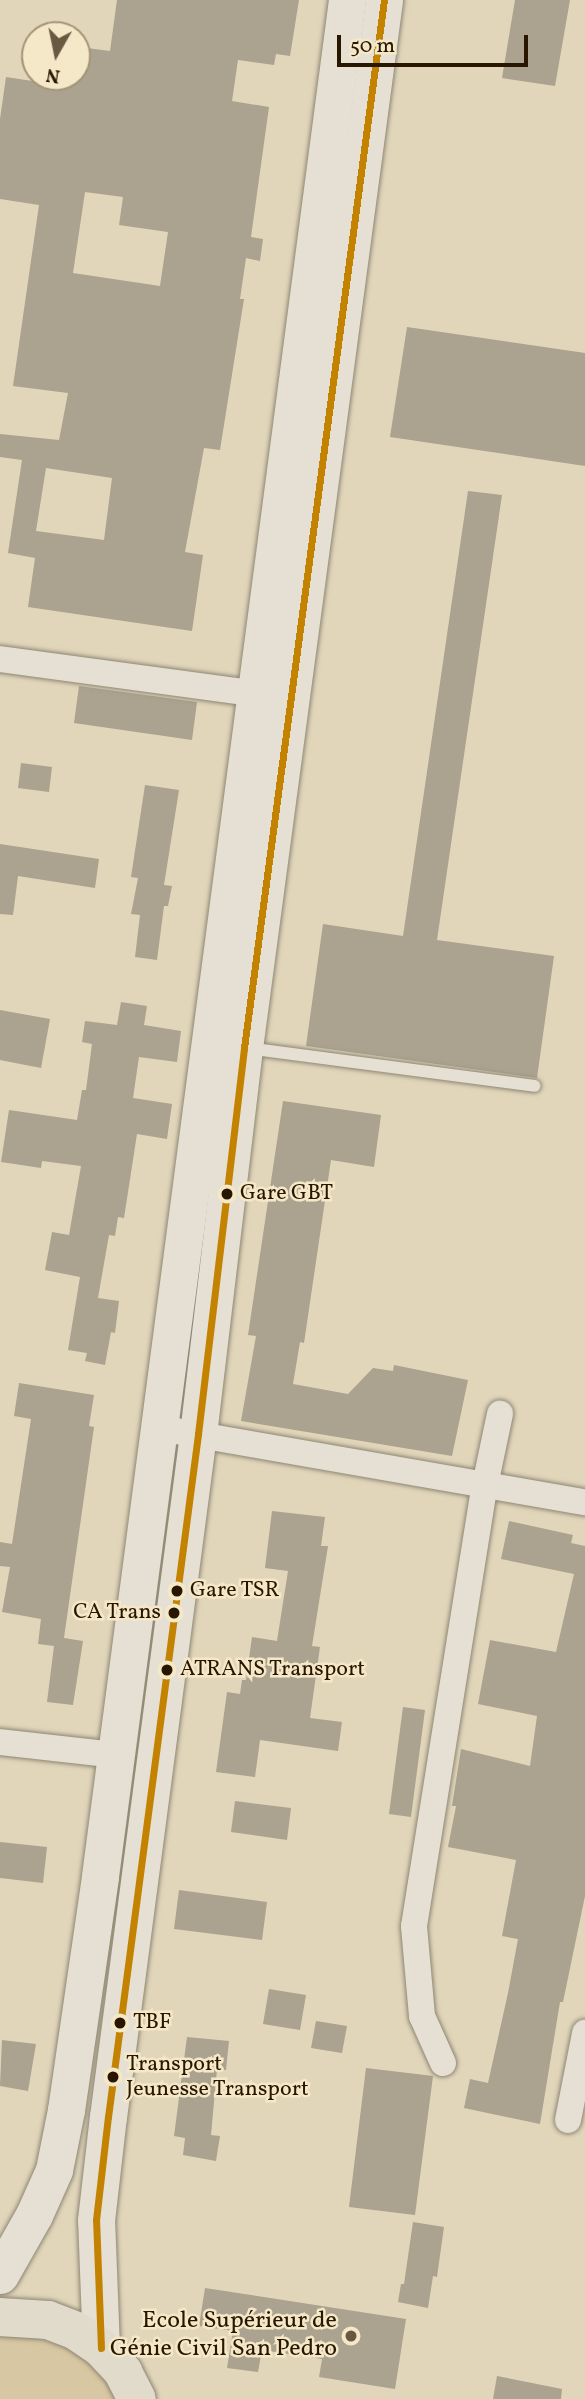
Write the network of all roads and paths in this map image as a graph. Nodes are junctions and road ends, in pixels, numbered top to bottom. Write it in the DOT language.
graph roads {
  1 [pos="347,0"];
  2 [pos="384,0"];
  3 [pos="0,659"];
  4 [pos="273,696"];
  5 [pos="244,1048"];
  6 [pos="535,1086"];
  7 [pos="500,1414"];
  8 [pos="159,1428"];
  9 [pos="198,1434"];
  10 [pos="485,1485"];
  11 [pos="585,1502"];
  12 [pos="0,1742"];
  13 [pos="115,1755"];
  14 [pos="585,2033"];
  15 [pos="443,2063"];
  16 [pos="568,2120"];
  17 [pos="0,2275"];
  18 [pos="0,2317"];
  19 [pos="120,2373"];
  20 [pos="151,2399"];
  1 -- 4 [label="main road"];
  2 -- 4 [label="main road"];
  3 -- 4 [label="street"];
  4 -- 5 [label="main road"];
  4 -- 8 [label="main road"];
  5 -- 6 [label="lane"];
  5 -- 9 [label="main road"];
  7 -- 10 [label="street"];
  8 -- 9 [label="street"];
  8 -- 13 [label="main road"];
  9 -- 10 [label="street"];
  9 -- 19 [label="main road"];
  10 -- 11 [label="street"];
  10 -- 15 [label="street"];
  12 -- 13 [label="street"];
  13 -- 17 [label="main road"];
  14 -- 16 [label="street"];
  18 -- 19 [label="main road"];
  19 -- 20 [label="main road"];
}
